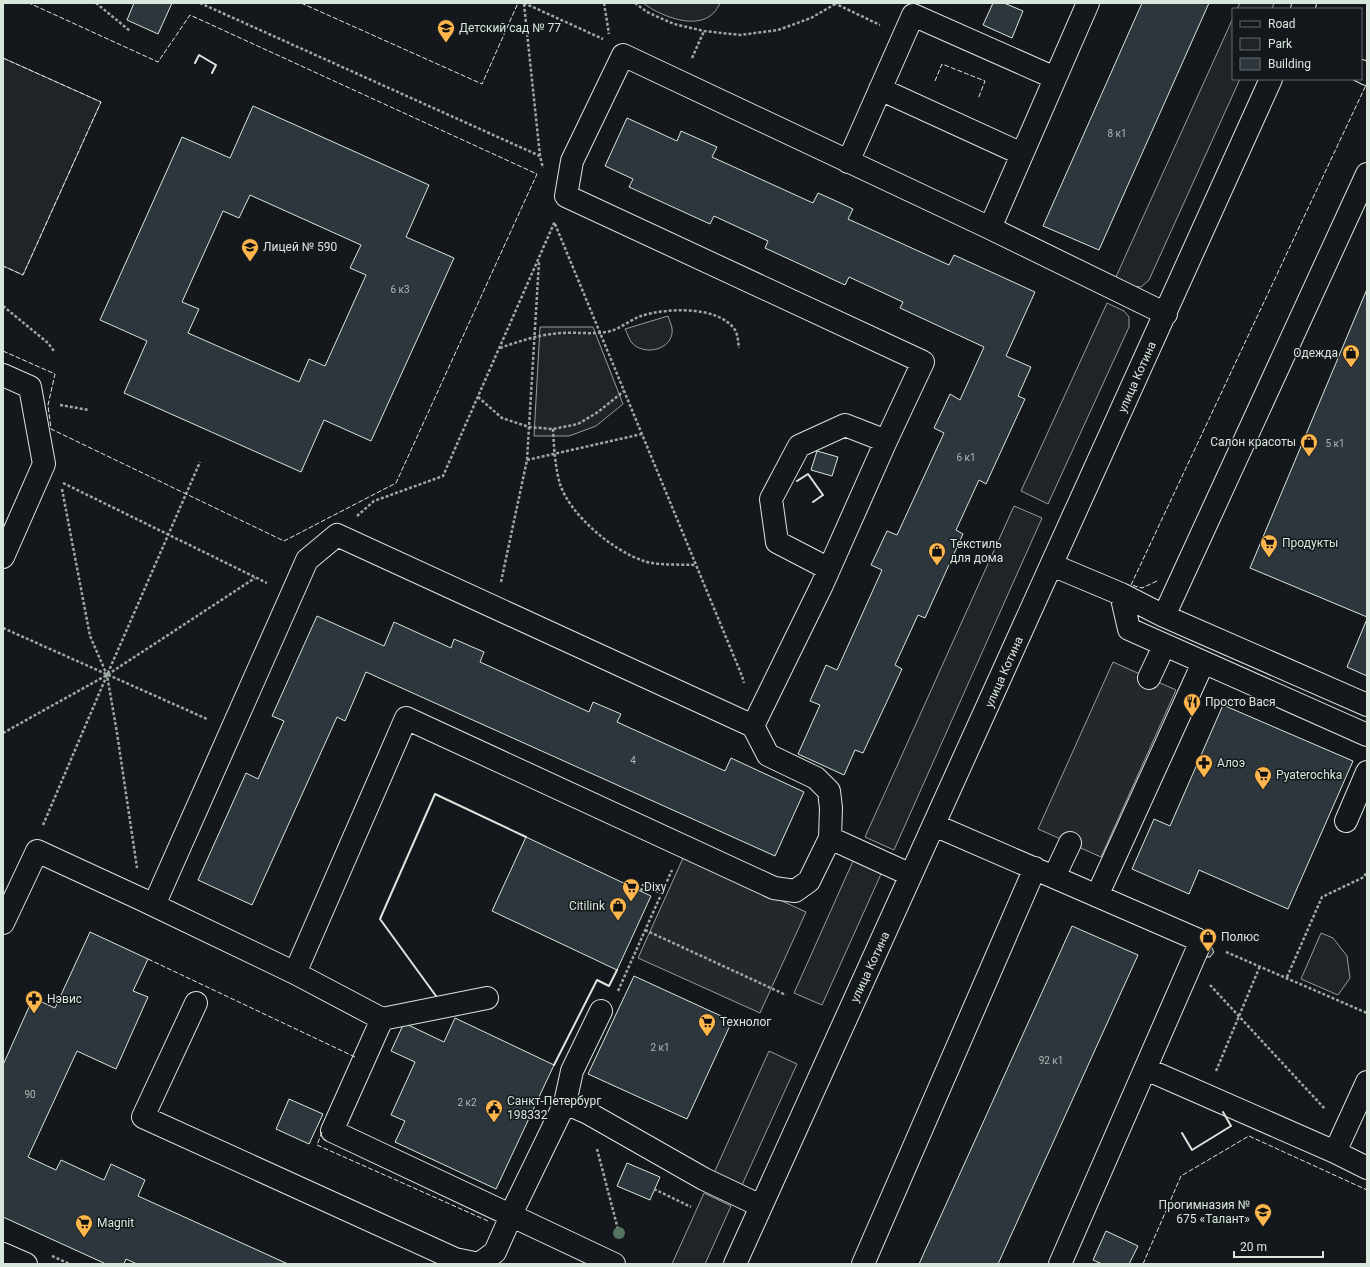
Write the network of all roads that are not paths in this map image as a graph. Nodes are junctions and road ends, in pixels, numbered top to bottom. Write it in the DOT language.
graph roads {
  1 [pos="1088,3"];
  2 [pos="1055,78"];
  3 [pos="1271,80"];
  4 [pos="880,89"];
  5 [pos="1022,154"];
  6 [pos="848,162"];
  7 [pos="1367,174"];
  8 [pos="990,228"];
  9 [pos="1166,314"];
  10 [pos="3,375"];
  11 [pos="886,442"];
  12 [pos="3,557"];
  13 [pos="1052,565"];
  14 [pos="829,569"];
  15 [pos="1121,594"];
  16 [pos="1164,616"];
  17 [pos="1164,646"];
  18 [pos="1204,663"];
  19 [pos="1149,678"];
  20 [pos="1367,705"];
  21 [pos="753,726"];
  22 [pos="1367,735"];
  23 [pos="1367,772"];
  24 [pos="1346,821"];
  25 [pos="934,824"];
  26 [pos="830,838"];
  27 [pos="1070,843"];
  28 [pos="1045,873"];
  29 [pos="911,875"];
  30 [pos="1097,896"];
  31 [pos="154,905"];
  32 [pos="3,923"];
  33 [pos="295,973"];
  34 [pos="486,998"];
  35 [pos="196,1002"];
  36 [pos="601,1011"];
  37 [pos="382,1019"];
  38 [pos="1146,1069"];
  39 [pos="1367,1082"];
  40 [pos="565,1103"];
  41 [pos="1335,1152"];
  42 [pos="1367,1168"];
  43 [pos="761,1206"];
  44 [pos="513,1212"];
  45 [pos="3,1254"];
  46 [pos="26,1264"];
  47 [pos="614,1264"];
  48 [pos="735,1264"];
  49 [pos="862,1264"];
  50 [pos="1060,1264"];
  1 -- 2 [label="street"];
  2 -- 4 [label="street"];
  2 -- 5 [label="street"];
  3 -- 9 [label="street, улица Котина"];
  4 -- 5 [label="street"];
  4 -- 6 [label="street"];
  5 -- 8 [label="street"];
  6 -- 8 [label="street"];
  6 -- 11 [label="street"];
  7 -- 16 [label="street"];
  8 -- 9 [label="street"];
  9 -- 13 [label="street, улица Котина"];
  10 -- 12 [label="street"];
  11 -- 14 [label="street"];
  11 -- 14 [label="street"];
  13 -- 15 [label="street"];
  13 -- 25 [label="street, улица Котина"];
  14 -- 21 [label="street"];
  15 -- 16 [label="street"];
  15 -- 17 [label="street"];
  16 -- 20 [label="street"];
  17 -- 18 [label="street"];
  17 -- 19 [label="street"];
  18 -- 22 [label="street"];
  18 -- 30 [label="street"];
  21 -- 26 [label="street"];
  21 -- 31 [label="street"];
  23 -- 24 [label="street"];
  25 -- 28 [label="street"];
  25 -- 29 [label="street, улица Котина"];
  26 -- 29 [label="street"];
  26 -- 33 [label="street"];
  27 -- 28 [label="street"];
  28 -- 30 [label="street"];
  28 -- 49 [label="street"];
  29 -- 43 [label="street, улица Котина"];
  30 -- 38 [label="street"];
  31 -- 32 [label="street"];
  31 -- 33 [label="street"];
  33 -- 37 [label="street"];
  34 -- 37 [label="street"];
  35 -- 44 [label="street"];
  36 -- 40 [label="street"];
  37 -- 44 [label="street"];
  38 -- 41 [label="street"];
  38 -- 50 [label="street"];
  39 -- 41 [label="street"];
  40 -- 43 [label="street"];
  40 -- 44 [label="street"];
  41 -- 42 [label="street"];
  43 -- 48 [label="street, улица Котина"];
  44 -- 47 [label="street"];
  45 -- 46 [label="street"];
}
